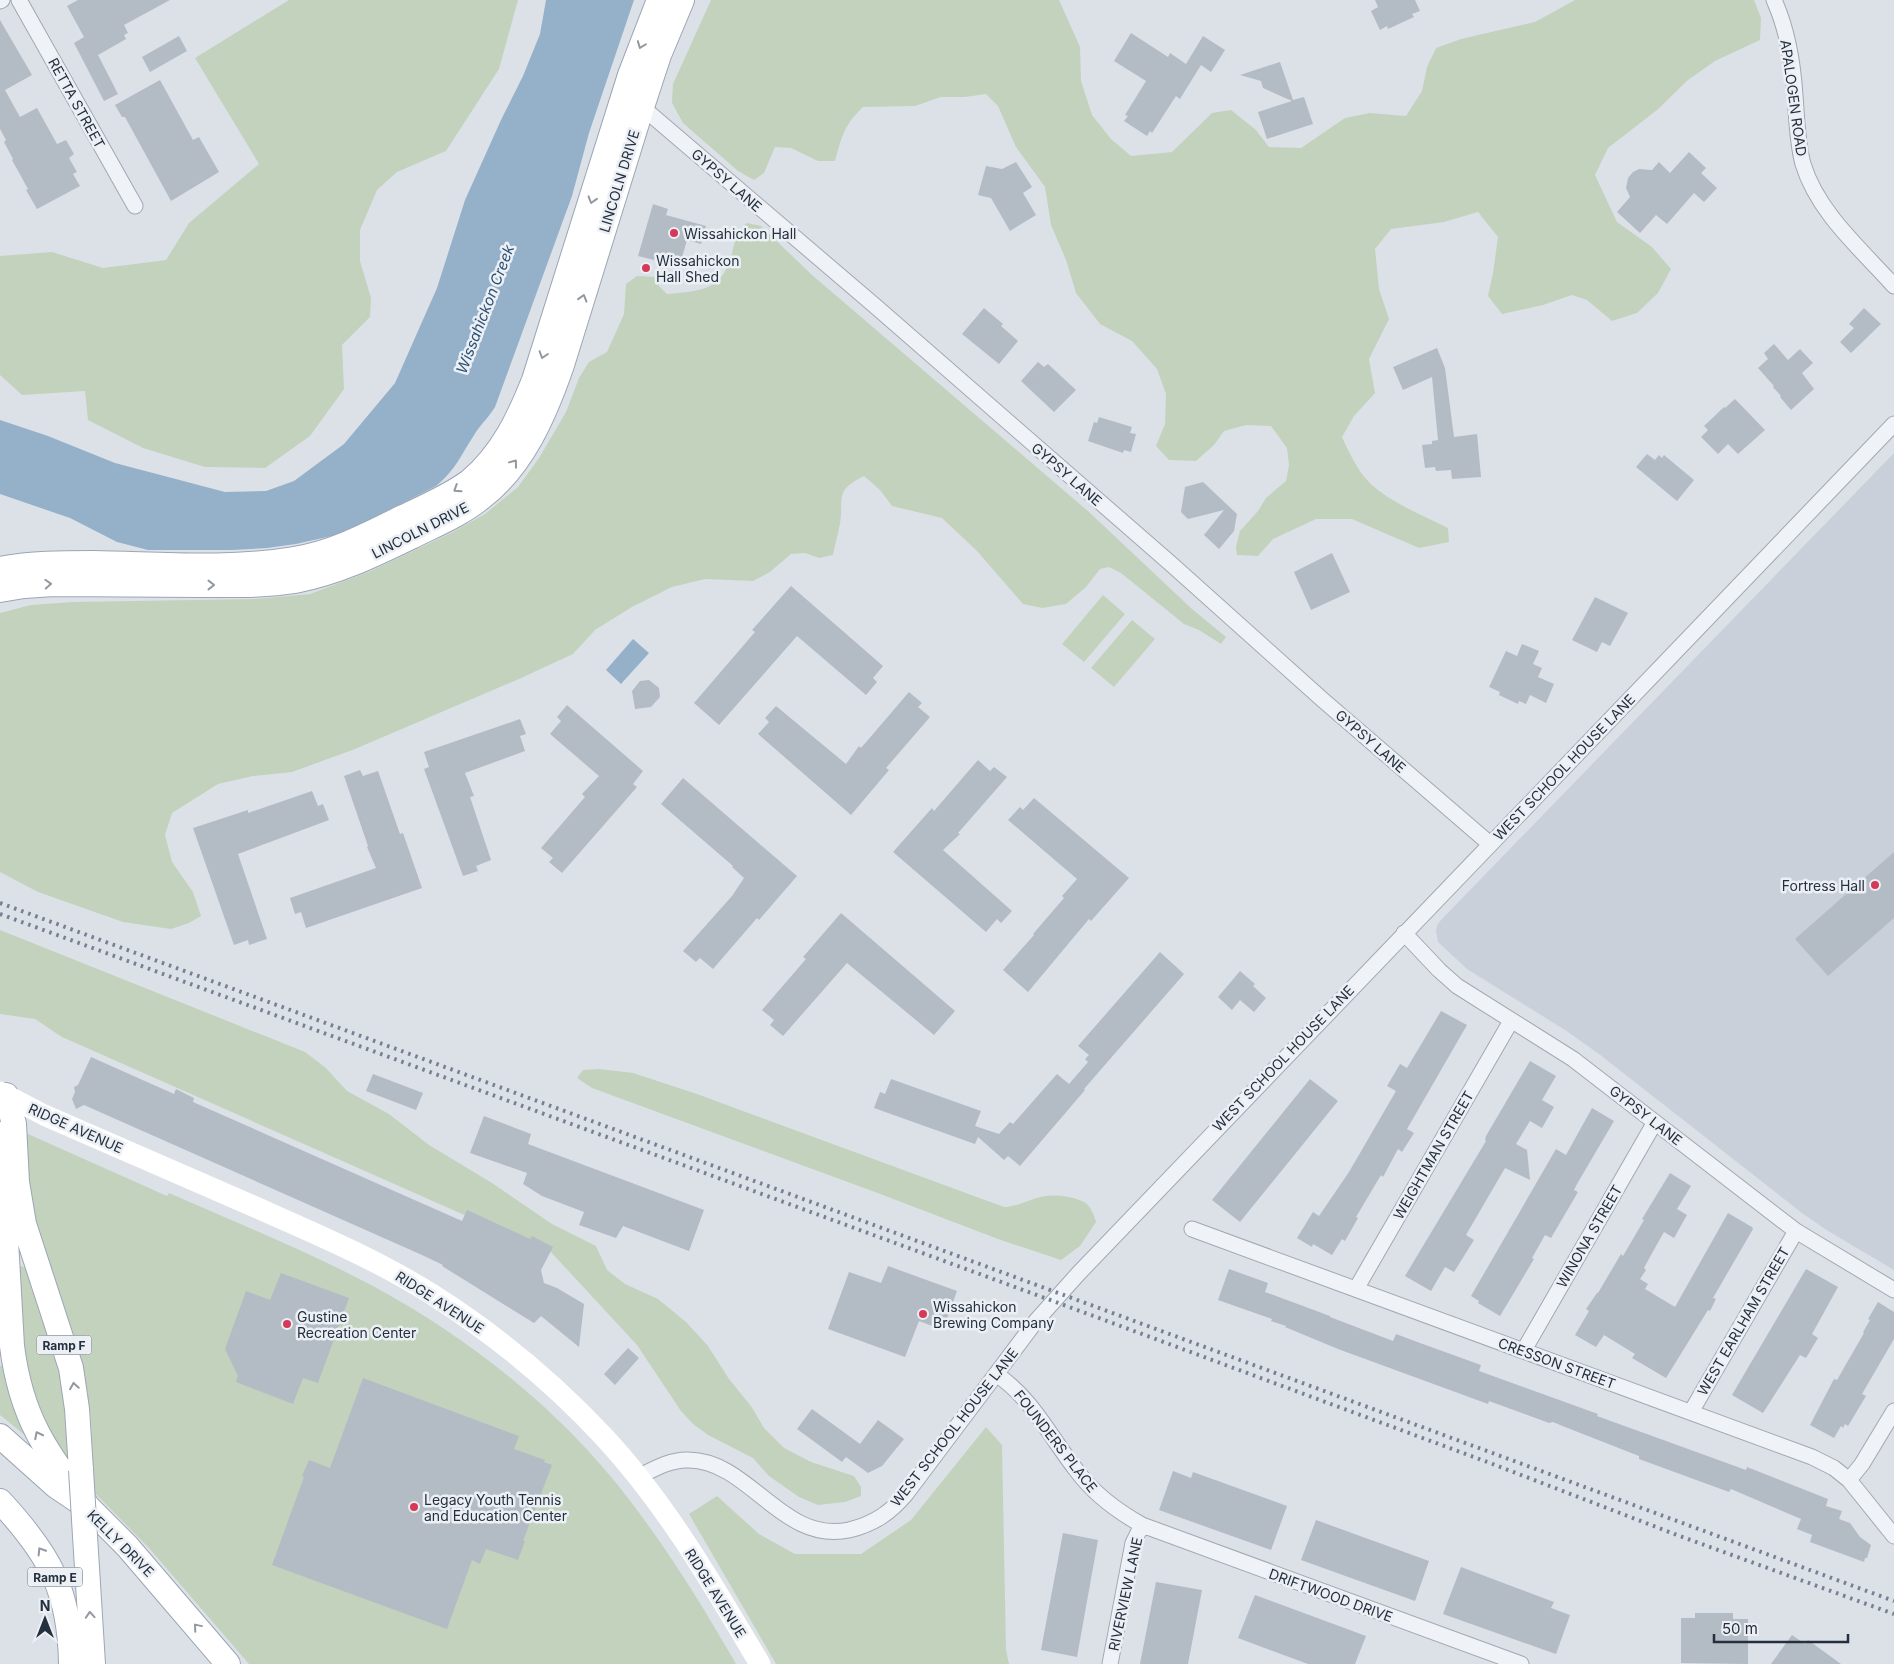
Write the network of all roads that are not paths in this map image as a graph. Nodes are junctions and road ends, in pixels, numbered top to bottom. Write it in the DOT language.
graph roads {
  1 [pos="20,0"];
  2 [pos="659,0"];
  3 [pos="682,0"];
  4 [pos="1774,0"];
  5 [pos="642,107"];
  6 [pos="135,206"];
  7 [pos="1894,286"];
  8 [pos="1894,424"];
  9 [pos="0,569"];
  10 [pos="0,590"];
  11 [pos="1490,844"];
  12 [pos="1404,933"];
  13 [pos="1511,1021"];
  14 [pos="2,1101"];
  15 [pos="1656,1122"];
  16 [pos="0,1134"];
  17 [pos="1192,1229"];
  18 [pos="1796,1230"];
  19 [pos="1356,1289"];
  20 [pos="1894,1290"];
  21 [pos="1524,1350"];
  22 [pos="996,1374"];
  23 [pos="1894,1411"];
  24 [pos="1691,1412"];
  25 [pos="0,1436"];
  26 [pos="638,1477"];
  27 [pos="1849,1480"];
  28 [pos="0,1501"];
  29 [pos="90,1509"];
  30 [pos="1142,1525"];
  31 [pos="1894,1536"];
  32 [pos="71,1664"];
  33 [pos="93,1664"];
  34 [pos="228,1664"];
  35 [pos="760,1664"];
  36 [pos="1110,1664"];
  37 [pos="1521,1664"];
  1 -- 6 [label="street, RETTA STREET"];
  2 -- 9 [label="main road, LINCOLN DRIVE, one-way"];
  3 -- 5 [label="main road, LINCOLN DRIVE"];
  4 -- 7 [label="street, APALOGEN ROAD"];
  10 -- 5 [label="main road, LINCOLN DRIVE, one-way"];
  5 -- 11 [label="street, GYPSY LANE"];
  8 -- 11 [label="street, WEST SCHOOL HOUSE LANE"];
  11 -- 12 [label="street, WEST SCHOOL HOUSE LANE"];
  12 -- 13 [label="street, GYPSY LANE"];
  12 -- 22 [label="street, WEST SCHOOL HOUSE LANE"];
  13 -- 15 [label="street, GYPSY LANE"];
  13 -- 19 [label="street, WEIGHTMAN STREET"];
  14 -- 26 [label="main road, RIDGE AVENUE"];
  33 -- 14 [label="main road, Ramp F, one-way, bridge"];
  15 -- 18 [label="street, GYPSY LANE"];
  15 -- 21 [label="street, WINONA STREET"];
  29 -- 16 [label="main road, one-way"];
  17 -- 19 [label="street, CRESSON STREET"];
  18 -- 20 [label="street, GYPSY LANE"];
  18 -- 24 [label="street, WEST EARLHAM STREET"];
  19 -- 21 [label="street, CRESSON STREET"];
  21 -- 24 [label="street, CRESSON STREET"];
  22 -- 26 [label="street, WEST SCHOOL HOUSE LANE"];
  22 -- 30 [label="street, FOUNDERS PLACE"];
  23 -- 27 [label="street"];
  24 -- 27 [label="street, CRESSON STREET"];
  25 -- 29 [label="main road, KELLY DRIVE"];
  26 -- 35 [label="main road, RIDGE AVENUE"];
  27 -- 31 [label="street, CRESSON STREET"];
  32 -- 28 [label="main road, Ramp E, one-way"];
  34 -- 29 [label="main road, KELLY DRIVE, one-way"];
  30 -- 36 [label="street, RIVERVIEW LANE"];
  30 -- 37 [label="street, DRIFTWOOD DRIVE"];
}
